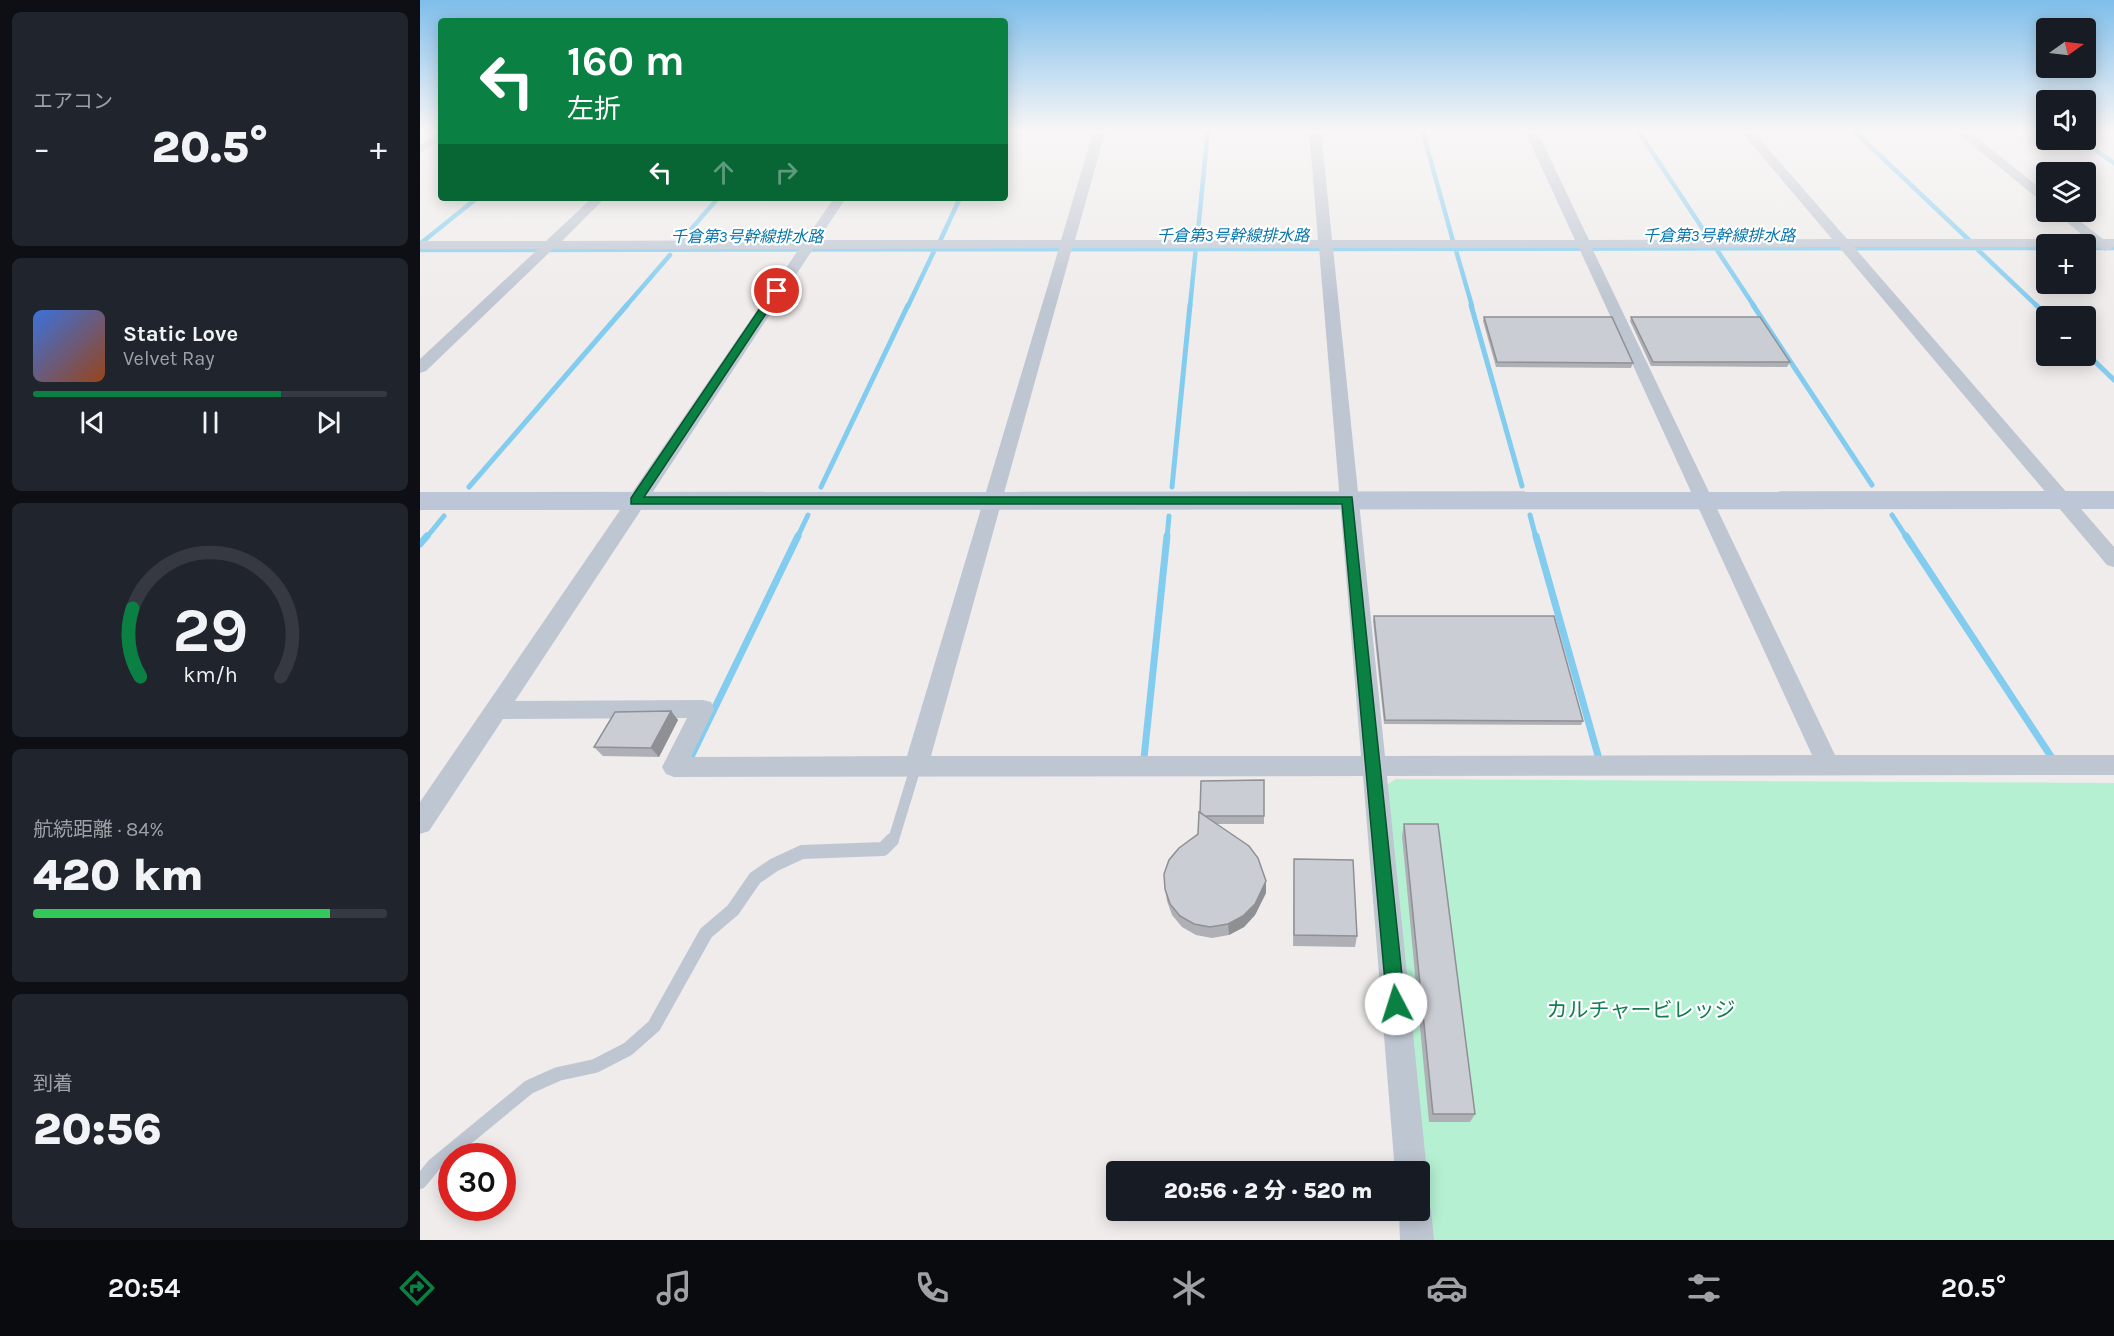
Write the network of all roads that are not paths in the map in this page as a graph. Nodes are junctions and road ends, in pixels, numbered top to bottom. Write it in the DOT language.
graph roads {
  1 [pos="1083,187"];
  2 [pos="1320,187"];
  3 [pos="1557,187"];
  4 [pos="1794,187"];
  5 [pos="596,201"];
  6 [pos="838,201"];
  7 [pos="2074,222"];
  8 [pos="420,245"];
  9 [pos="1066,247"];
  10 [pos="1326,247"];
  11 [pos="1586,247"];
  12 [pos="1845,247"];
  13 [pos="2108,247"];
  14 [pos="546,248"];
  15 [pos="806,248"];
  16 [pos="420,368"];
  17 [pos="1348,500"];
  18 [pos="1704,500"];
  19 [pos="2062,500"];
  20 [pos="2114,500"];
  21 [pos="420,501"];
  22 [pos="635,501"];
  23 [pos="993,501"];
  24 [pos="2114,560"];
  25 [pos="495,710"];
  26 [pos="1828,765"];
  27 [pos="2114,765"];
  28 [pos="916,766"];
  29 [pos="1374,766"];
  30 [pos="420,823"];
  31 [pos="1410,1161"];
  32 [pos="420,1182"];
  33 [pos="1416,1221"];
  34 [pos="1417,1240"];
  1 -- 9 [label="street"];
  2 -- 10 [label="street"];
  3 -- 11 [label="street"];
  4 -- 12 [label="street"];
  5 -- 14 [label="street"];
  6 -- 15 [label="street"];
  7 -- 13 [label="street"];
  8 -- 14 [label="street"];
  9 -- 10 [label="street"];
  9 -- 15 [label="street"];
  9 -- 23 [label="street"];
  10 -- 11 [label="street"];
  10 -- 17 [label="street"];
  11 -- 12 [label="street"];
  11 -- 18 [label="street"];
  12 -- 13 [label="street"];
  12 -- 19 [label="street"];
  14 -- 15 [label="street"];
  14 -- 16 [label="street"];
  15 -- 22 [label="street"];
  17 -- 18 [label="street"];
  17 -- 23 [label="street"];
  17 -- 29 [label="street"];
  18 -- 19 [label="street"];
  18 -- 26 [label="street"];
  19 -- 20 [label="street"];
  19 -- 24 [label="street"];
  21 -- 22 [label="street"];
  22 -- 23 [label="street"];
  22 -- 25 [label="street"];
  23 -- 28 [label="street"];
  25 -- 28 [label="street"];
  25 -- 30 [label="street"];
  26 -- 27 [label="street"];
  26 -- 29 [label="street"];
  28 -- 29 [label="street"];
  28 -- 32 [label="lane"];
  29 -- 31 [label="street"];
  33 -- 34 [label="street"];
}
